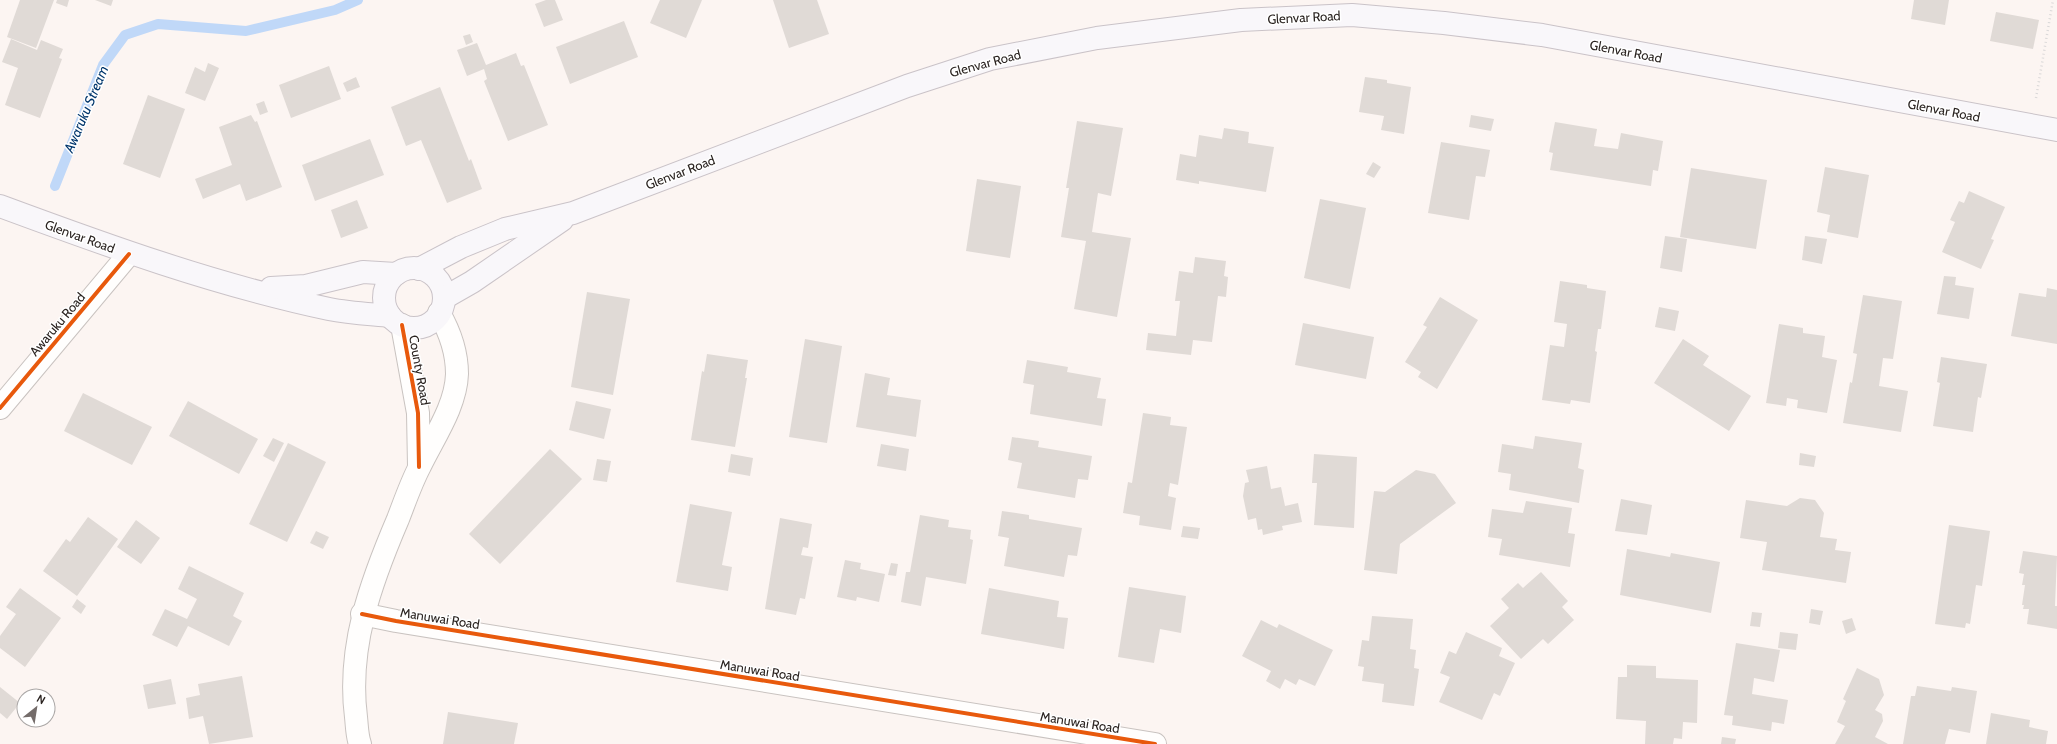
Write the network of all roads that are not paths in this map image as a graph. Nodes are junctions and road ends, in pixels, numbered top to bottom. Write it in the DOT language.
graph roads {
  1 [pos="2057,130"];
  2 [pos="0,206"];
  3 [pos="573,213"];
  4 [pos="129,254"];
  5 [pos="419,269"];
  6 [pos="396,274"];
  7 [pos="254,290"];
  8 [pos="442,306"];
  9 [pos="396,320"];
  10 [pos="0,408"];
  11 [pos="419,467"];
  12 [pos="362,614"];
  13 [pos="360,744"];
  14 [pos="1155,744"];
  1 -- 3 [label="main road, Glenvar Road"];
  2 -- 4 [label="main road, Glenvar Road"];
  3 -- 5 [label="main road, Glenvar Road"];
  3 -- 8 [label="main road, Glenvar Road"];
  4 -- 7 [label="main road, Glenvar Road"];
  4 -- 10 [label="street, Awaruku Road"];
  5 -- 6 [label="main road, Glenvar Road"];
  5 -- 8 [label="main road"];
  6 -- 7 [label="main road, Glenvar Road"];
  6 -- 9 [label="main road"];
  7 -- 9 [label="main road, Glenvar Road"];
  8 -- 9 [label="main road, Glenvar Road"];
  8 -- 11 [label="street, County Road"];
  9 -- 11 [label="street, County Road"];
  11 -- 12 [label="street, County Road"];
  12 -- 13 [label="street, County Road"];
  12 -- 14 [label="street, Manuwai Road"];
}
